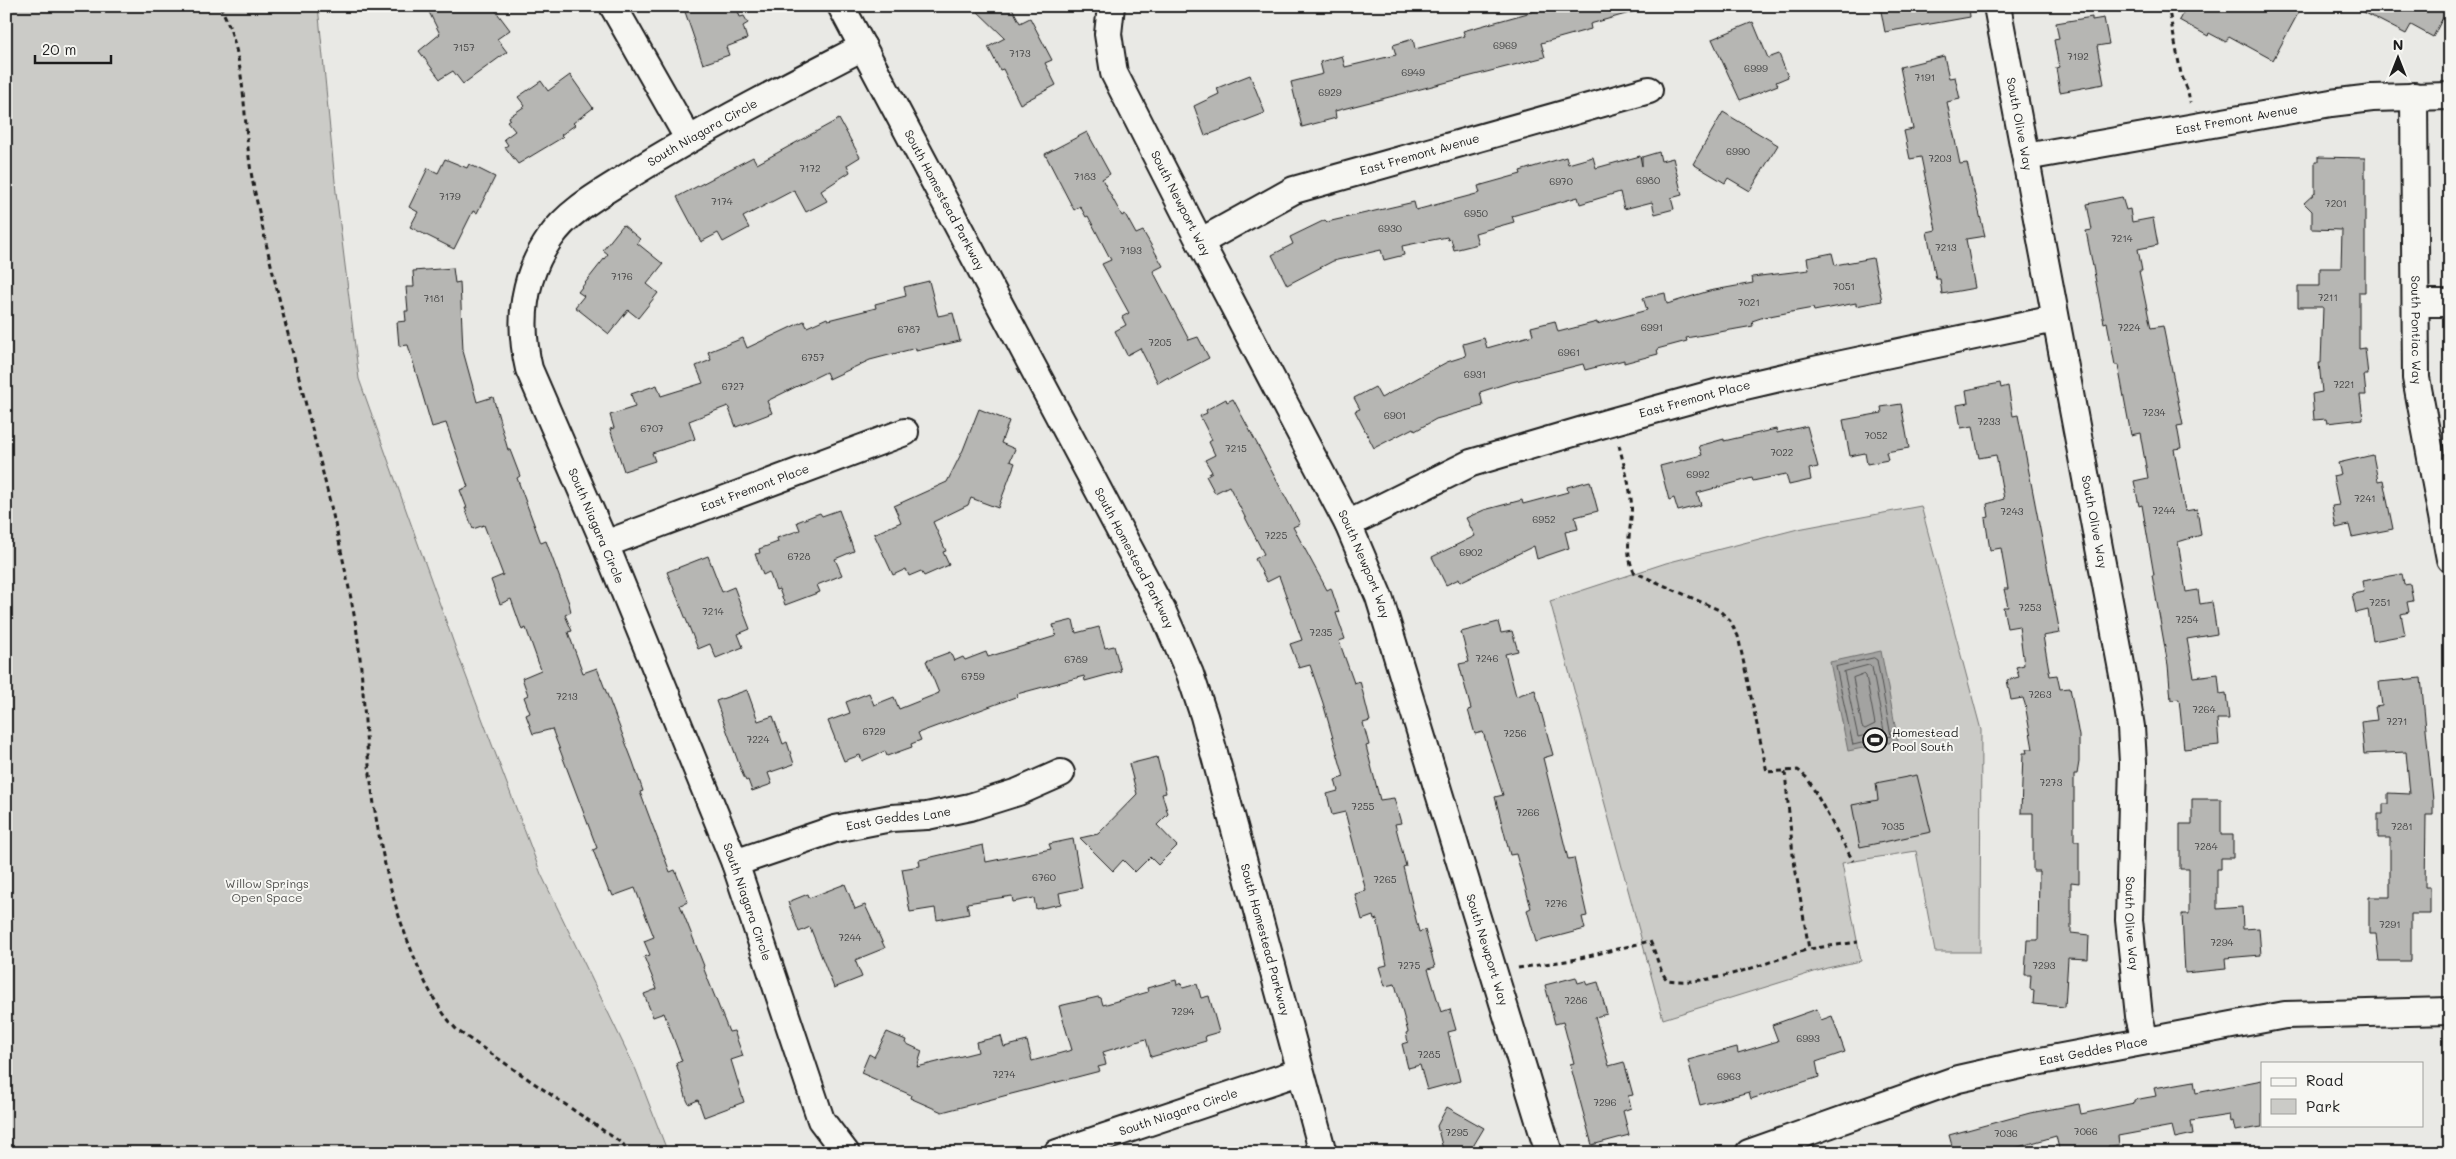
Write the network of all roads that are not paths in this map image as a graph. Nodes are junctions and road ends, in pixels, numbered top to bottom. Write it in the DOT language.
graph roads {
  1 [pos="613,6"];
  2 [pos="841,6"];
  3 [pos="1110,6"];
  4 [pos="1997,6"];
  5 [pos="863,47"];
  6 [pos="1649,90"];
  7 [pos="2414,96"];
  8 [pos="2450,96"];
  9 [pos="688,138"];
  10 [pos="2026,157"];
  11 [pos="1200,242"];
  12 [pos="2417,303"];
  13 [pos="2450,304"];
  14 [pos="2055,319"];
  15 [pos="904,432"];
  16 [pos="1348,524"];
  17 [pos="605,544"];
  18 [pos="2450,559"];
  19 [pos="1061,773"];
  20 [pos="735,863"];
  21 [pos="2450,1012"];
  22 [pos="2145,1042"];
  23 [pos="1299,1072"];
  24 [pos="846,1153"];
  25 [pos="1057,1153"];
  26 [pos="1323,1153"];
  27 [pos="1549,1153"];
  28 [pos="1749,1153"];
  1 -- 9 [label="street"];
  2 -- 5 [label="street, South Homestead Parkway"];
  3 -- 11 [label="street, South Newport Way"];
  4 -- 10 [label="street, South Olive Way"];
  5 -- 9 [label="street, South Niagara Circle"];
  5 -- 23 [label="street, South Homestead Parkway"];
  6 -- 11 [label="street, East Fremont Avenue"];
  7 -- 8 [label="street, East Fremont Avenue"];
  7 -- 10 [label="street, East Fremont Avenue"];
  7 -- 12 [label="street, South Pontiac Way"];
  9 -- 17 [label="street, South Niagara Circle"];
  10 -- 14 [label="street, South Olive Way"];
  11 -- 16 [label="street, South Newport Way"];
  12 -- 13 [label="street"];
  12 -- 18 [label="street, South Pontiac Way"];
  14 -- 16 [label="street, East Fremont Place"];
  14 -- 22 [label="street, South Olive Way"];
  15 -- 17 [label="street, East Fremont Place"];
  16 -- 27 [label="street, South Newport Way"];
  17 -- 20 [label="street, South Niagara Circle"];
  19 -- 20 [label="street, East Geddes Lane"];
  20 -- 24 [label="street, South Niagara Circle"];
  21 -- 22 [label="street, East Geddes Place"];
  22 -- 28 [label="street, East Geddes Place"];
  23 -- 25 [label="street, South Niagara Circle"];
  23 -- 26 [label="street, South Homestead Parkway"];
}
